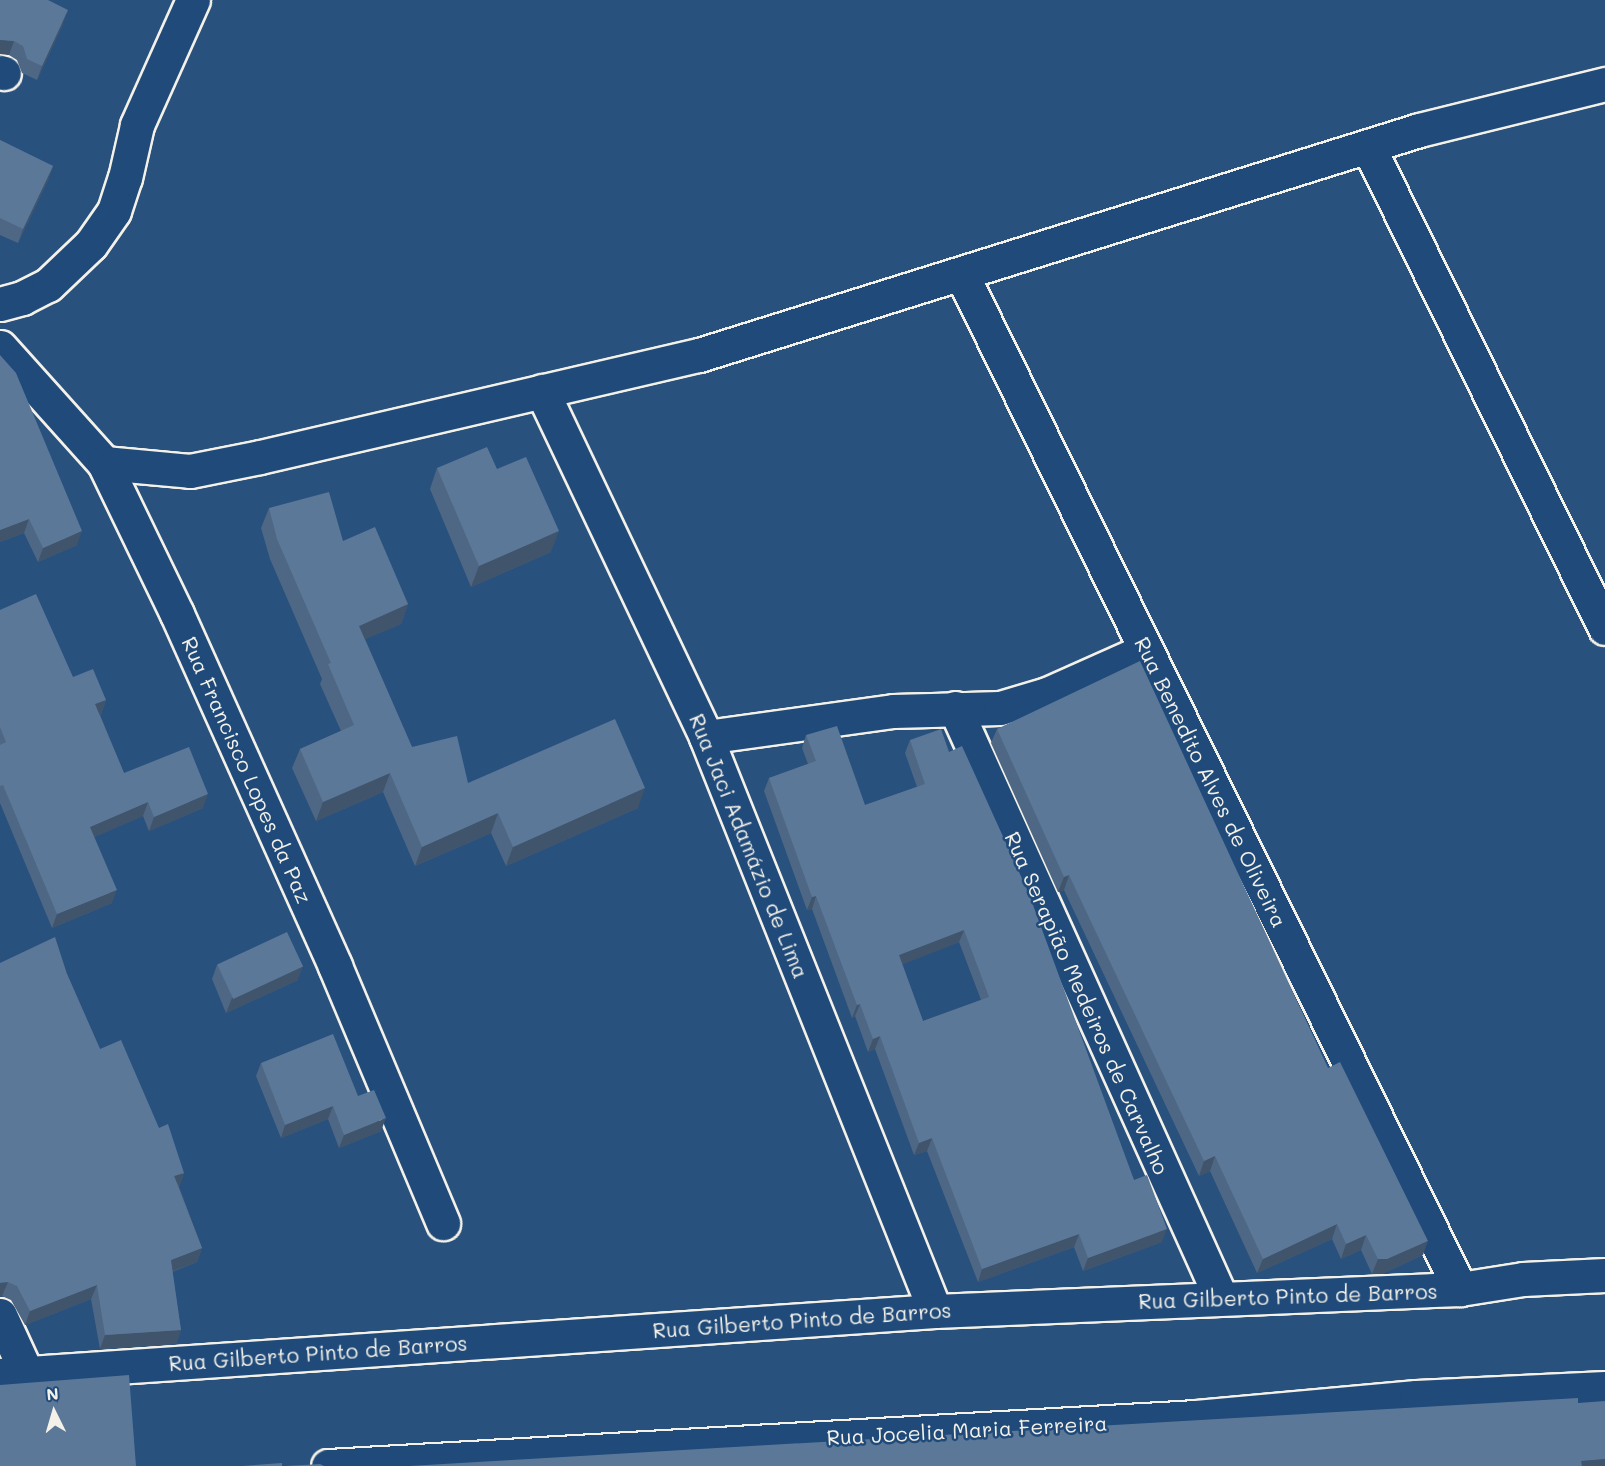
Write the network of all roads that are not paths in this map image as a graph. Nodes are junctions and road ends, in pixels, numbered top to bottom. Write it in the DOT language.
graph roads {
  1 [pos="193,0"];
  2 [pos="1605,84"];
  3 [pos="1368,146"];
  4 [pos="962,275"];
  5 [pos="0,304"];
  6 [pos="0,347"];
  7 [pos="542,391"];
  8 [pos="104,463"];
  9 [pos="1605,628"];
  10 [pos="1146,650"];
  11 [pos="955,708"];
  12 [pos="706,737"];
  13 [pos="443,1223"];
  14 [pos="1605,1275"];
  15 [pos="1460,1289"];
  16 [pos="1221,1298"];
  17 [pos="935,1311"];
  18 [pos="0,1315"];
  19 [pos="13,1374"];
  20 [pos="1605,1388"];
  21 [pos="328,1466"];
  1 -- 5 [label="street"];
  2 -- 3 [label="street"];
  3 -- 4 [label="street"];
  3 -- 9 [label="street"];
  4 -- 7 [label="street"];
  4 -- 10 [label="street, Rua Benedito Alves de Oliveira"];
  6 -- 8 [label="street, Rua Francisco Lopes da Paz"];
  7 -- 8 [label="street"];
  7 -- 12 [label="street, Rua Jaci Adamázio de Lima"];
  8 -- 13 [label="street, Rua Francisco Lopes da Paz"];
  10 -- 11 [label="street"];
  10 -- 15 [label="street, Rua Benedito Alves de Oliveira"];
  11 -- 12 [label="street"];
  11 -- 16 [label="street, Rua Serapião Medeiros de Carvalho"];
  12 -- 17 [label="street, Rua Jaci Adamázio de Lima"];
  14 -- 15 [label="street, Rua Gilberto Pinto de Barros"];
  15 -- 16 [label="street, Rua Gilberto Pinto de Barros"];
  16 -- 17 [label="street, Rua Gilberto Pinto de Barros"];
  17 -- 19 [label="street, Rua Gilberto Pinto de Barros"];
  18 -- 19 [label="street"];
  20 -- 21 [label="street, Rua Jocelia Maria Ferreira"];
}
